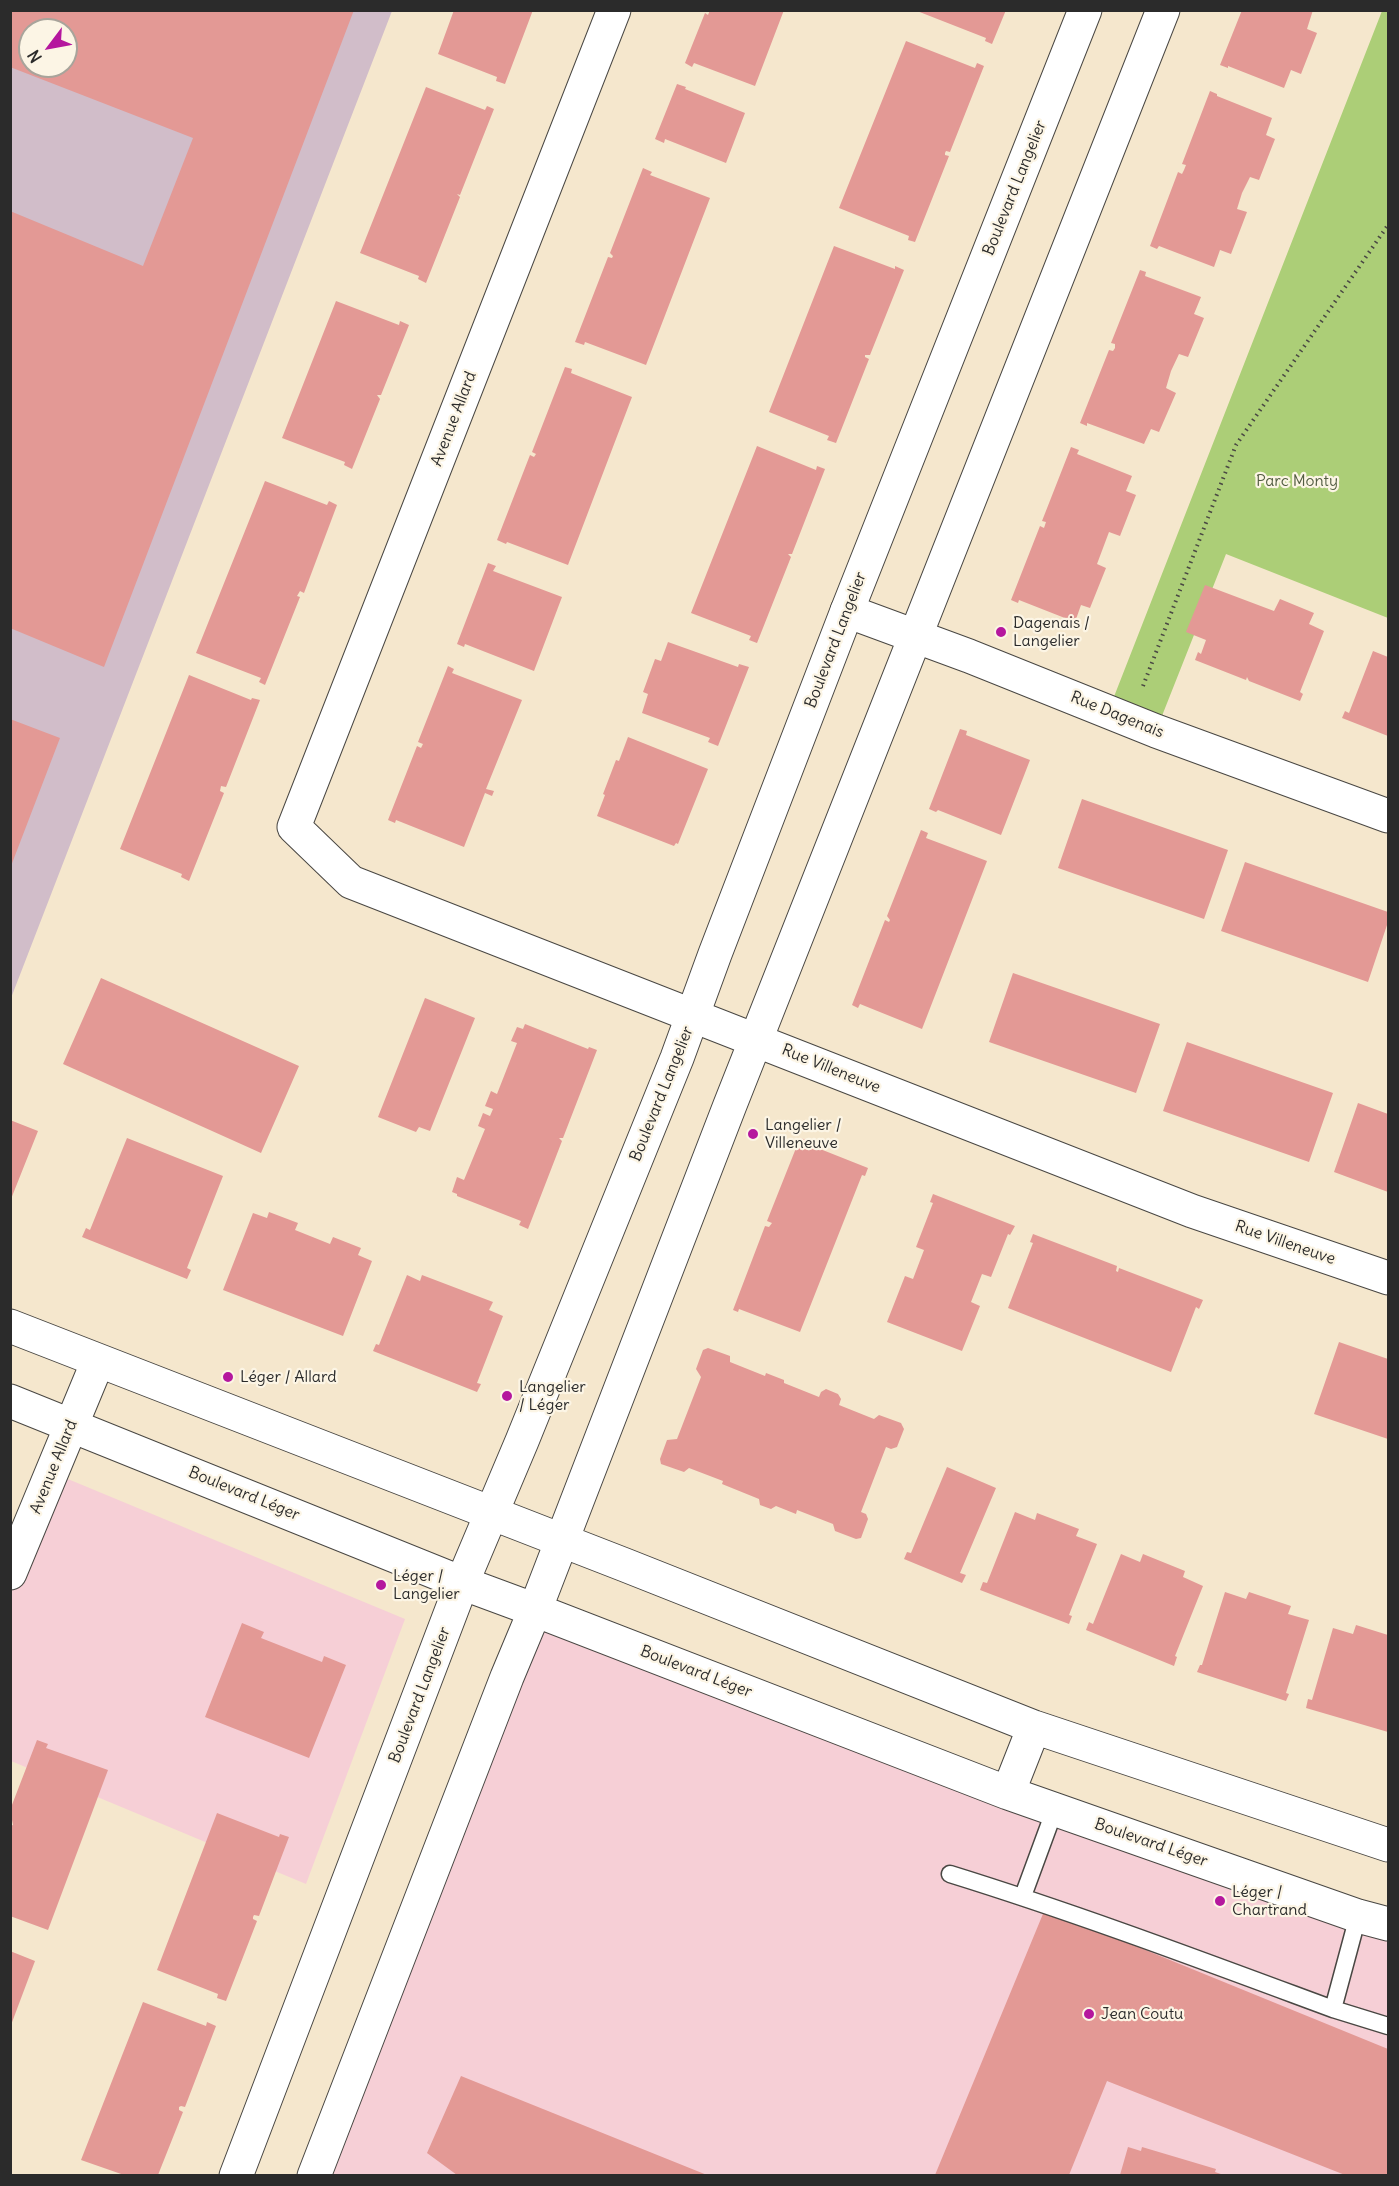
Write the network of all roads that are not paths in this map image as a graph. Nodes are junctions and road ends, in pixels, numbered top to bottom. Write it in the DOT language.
graph roads {
  1 [pos="614,10"];
  2 [pos="1085,10"];
  3 [pos="1163,10"];
  4 [pos="847,611"];
  5 [pos="915,637"];
  6 [pos="1389,816"];
  7 [pos="294,827"];
  8 [pos="693,1016"];
  9 [pos="757,1039"];
  10 [pos="1389,1278"];
  11 [pos="10,1326"];
  12 [pos="98,1361"];
  13 [pos="10,1401"];
  14 [pos="71,1424"];
  15 [pos="491,1513"];
  16 [pos="561,1540"];
  17 [pos="10,1573"];
  18 [pos="462,1583"];
  19 [pos="536,1610"];
  20 [pos="1034,1727"];
  21 [pos="1008,1793"];
  22 [pos="1055,1809"];
  23 [pos="1389,1845"];
  24 [pos="950,1874"];
  25 [pos="1023,1896"];
  26 [pos="1373,1920"];
  27 [pos="1333,2009"];
  28 [pos="1389,2026"];
  29 [pos="236,2175"];
  30 [pos="315,2175"];
  1 -- 7 [label="main road, Avenue Allard"];
  2 -- 4 [label="main road, Boulevard Langelier"];
  3 -- 5 [label="main road"];
  4 -- 5 [label="main road, Rue Dagenais"];
  4 -- 8 [label="main road, Boulevard Langelier"];
  5 -- 6 [label="main road, Rue Dagenais"];
  5 -- 9 [label="main road"];
  7 -- 8 [label="main road, Rue Villeneuve"];
  8 -- 9 [label="main road, Rue Villeneuve"];
  8 -- 15 [label="main road, Boulevard Langelier"];
  9 -- 10 [label="main road, Rue Villeneuve"];
  9 -- 16 [label="main road"];
  11 -- 12 [label="main road"];
  12 -- 14 [label="main road, Avenue Allard"];
  12 -- 15 [label="main road"];
  13 -- 14 [label="main road, Boulevard Léger"];
  14 -- 17 [label="main road, Avenue Allard"];
  14 -- 18 [label="main road, Boulevard Léger"];
  15 -- 16 [label="main road"];
  15 -- 18 [label="main road, Boulevard Langelier"];
  16 -- 19 [label="main road"];
  16 -- 20 [label="main road"];
  18 -- 19 [label="main road, Boulevard Léger"];
  18 -- 29 [label="main road, Boulevard Langelier"];
  19 -- 21 [label="main road, Boulevard Léger"];
  19 -- 30 [label="main road"];
  20 -- 21 [label="main road"];
  20 -- 23 [label="main road"];
  21 -- 22 [label="main road, Boulevard Léger"];
  22 -- 25 [label="lane"];
  22 -- 26 [label="main road, Boulevard Léger"];
  24 -- 25 [label="lane"];
  25 -- 27 [label="lane"];
  26 -- 27 [label="lane"];
  27 -- 28 [label="lane"];
}
